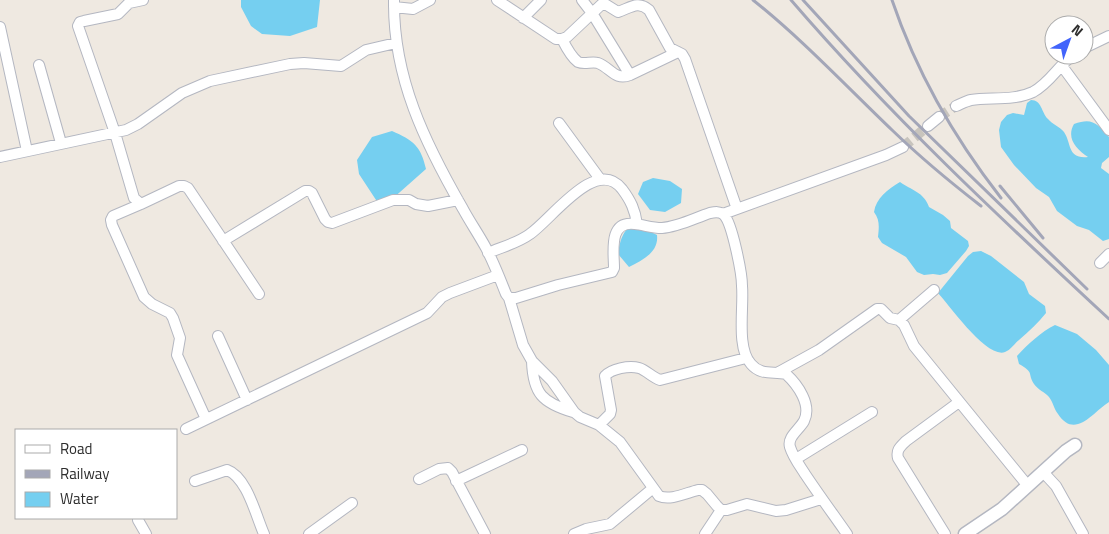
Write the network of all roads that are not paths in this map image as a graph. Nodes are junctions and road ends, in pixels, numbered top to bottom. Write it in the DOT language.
graph roads {
  1 [pos="143,0"];
  2 [pos="430,0"];
  3 [pos="497,0"];
  4 [pos="541,0"];
  5 [pos="582,0"];
  6 [pos="608,0"];
  7 [pos="394,4"];
  8 [pos="613,10"];
  9 [pos="592,13"];
  10 [pos="523,18"];
  11 [pos="0,27"];
  12 [pos="1108,38"];
  13 [pos="562,39"];
  14 [pos="396,43"];
  15 [pos="1094,44"];
  16 [pos="678,52"];
  17 [pos="39,65"];
  18 [pos="1062,66"];
  19 [pos="630,75"];
  20 [pos="956,106"];
  21 [pos="939,117"];
  22 [pos="559,124"];
  23 [pos="928,126"];
  24 [pos="1109,130"];
  25 [pos="115,133"];
  26 [pos="61,143"];
  27 [pos="902,147"];
  28 [pos="28,151"];
  29 [pos="0,157"];
  30 [pos="600,179"];
  31 [pos="458,200"];
  32 [pos="141,204"];
  33 [pos="737,209"];
  34 [pos="723,214"];
  35 [pos="637,224"];
  36 [pos="223,241"];
  37 [pos="488,253"];
  38 [pos="1109,254"];
  39 [pos="1100,263"];
  40 [pos="498,275"];
  41 [pos="934,290"];
  42 [pos="258,294"];
  43 [pos="509,298"];
  44 [pos="899,320"];
  45 [pos="218,336"];
  46 [pos="746,358"];
  47 [pos="532,361"];
  48 [pos="779,372"];
  49 [pos="247,400"];
  50 [pos="960,402"];
  51 [pos="574,412"];
  52 [pos="872,412"];
  53 [pos="206,419"];
  54 [pos="599,425"];
  55 [pos="186,429"];
  56 [pos="1074,445"];
  57 [pos="522,450"];
  58 [pos="796,459"];
  59 [pos="1047,475"];
  60 [pos="419,478"];
  61 [pos="195,481"];
  62 [pos="456,481"];
  63 [pos="1028,486"];
  64 [pos="652,489"];
  65 [pos="821,498"];
  66 [pos="352,503"];
  67 [pos="721,510"];
  68 [pos="138,520"];
  69 [pos="981,531"];
  70 [pos="844,533"];
  71 [pos="146,534"];
  72 [pos="264,534"];
  73 [pos="309,534"];
  74 [pos="485,534"];
  75 [pos="574,534"];
  76 [pos="706,534"];
  77 [pos="945,534"];
  78 [pos="965,534"];
  79 [pos="1083,534"];
  1 -- 25 [label="street"];
  2 -- 7 [label="street"];
  3 -- 10 [label="street"];
  4 -- 10 [label="street"];
  5 -- 9 [label="street"];
  6 -- 8 [label="street"];
  7 -- 14 [label="street"];
  8 -- 9 [label="street"];
  8 -- 16 [label="street"];
  9 -- 13 [label="street"];
  9 -- 19 [label="street"];
  10 -- 13 [label="street"];
  11 -- 28 [label="street"];
  12 -- 15 [label="street"];
  13 -- 19 [label="street"];
  14 -- 25 [label="street"];
  14 -- 31 [label="street"];
  16 -- 19 [label="street"];
  16 -- 33 [label="street"];
  17 -- 26 [label="street"];
  18 -- 20 [label="street"];
  18 -- 24 [label="street"];
  21 -- 23 [label="street"];
  22 -- 30 [label="street"];
  25 -- 26 [label="street"];
  25 -- 32 [label="street"];
  26 -- 28 [label="street"];
  27 -- 33 [label="street"];
  28 -- 29 [label="street"];
  30 -- 35 [label="street"];
  30 -- 37 [label="street"];
  31 -- 36 [label="street"];
  31 -- 37 [label="street"];
  32 -- 36 [label="street"];
  32 -- 53 [label="street"];
  33 -- 34 [label="street"];
  34 -- 35 [label="street"];
  34 -- 46 [label="street"];
  35 -- 43 [label="street"];
  36 -- 42 [label="street"];
  37 -- 40 [label="street"];
  38 -- 39 [label="street"];
  40 -- 43 [label="street"];
  40 -- 49 [label="street"];
  41 -- 44 [label="street"];
  43 -- 47 [label="street"];
  44 -- 48 [label="street"];
  44 -- 50 [label="street"];
  45 -- 49 [label="street"];
  46 -- 48 [label="street"];
  46 -- 54 [label="street"];
  47 -- 51 [label="street"];
  47 -- 51 [label="street"];
  48 -- 58 [label="street"];
  49 -- 53 [label="street"];
  50 -- 63 [label="street"];
  50 -- 77 [label="street"];
  51 -- 54 [label="street"];
  52 -- 58 [label="street"];
  53 -- 55 [label="street"];
  54 -- 64 [label="street"];
  56 -- 59 [label="street"];
  57 -- 62 [label="street"];
  58 -- 65 [label="street"];
  59 -- 63 [label="street"];
  59 -- 79 [label="street"];
  60 -- 62 [label="street"];
  61 -- 72 [label="street"];
  62 -- 74 [label="street"];
  63 -- 69 [label="street"];
  64 -- 67 [label="street"];
  64 -- 75 [label="street"];
  65 -- 67 [label="street"];
  65 -- 70 [label="street"];
  66 -- 73 [label="street"];
  67 -- 76 [label="street"];
  68 -- 71 [label="street"];
  69 -- 78 [label="street"];
}
